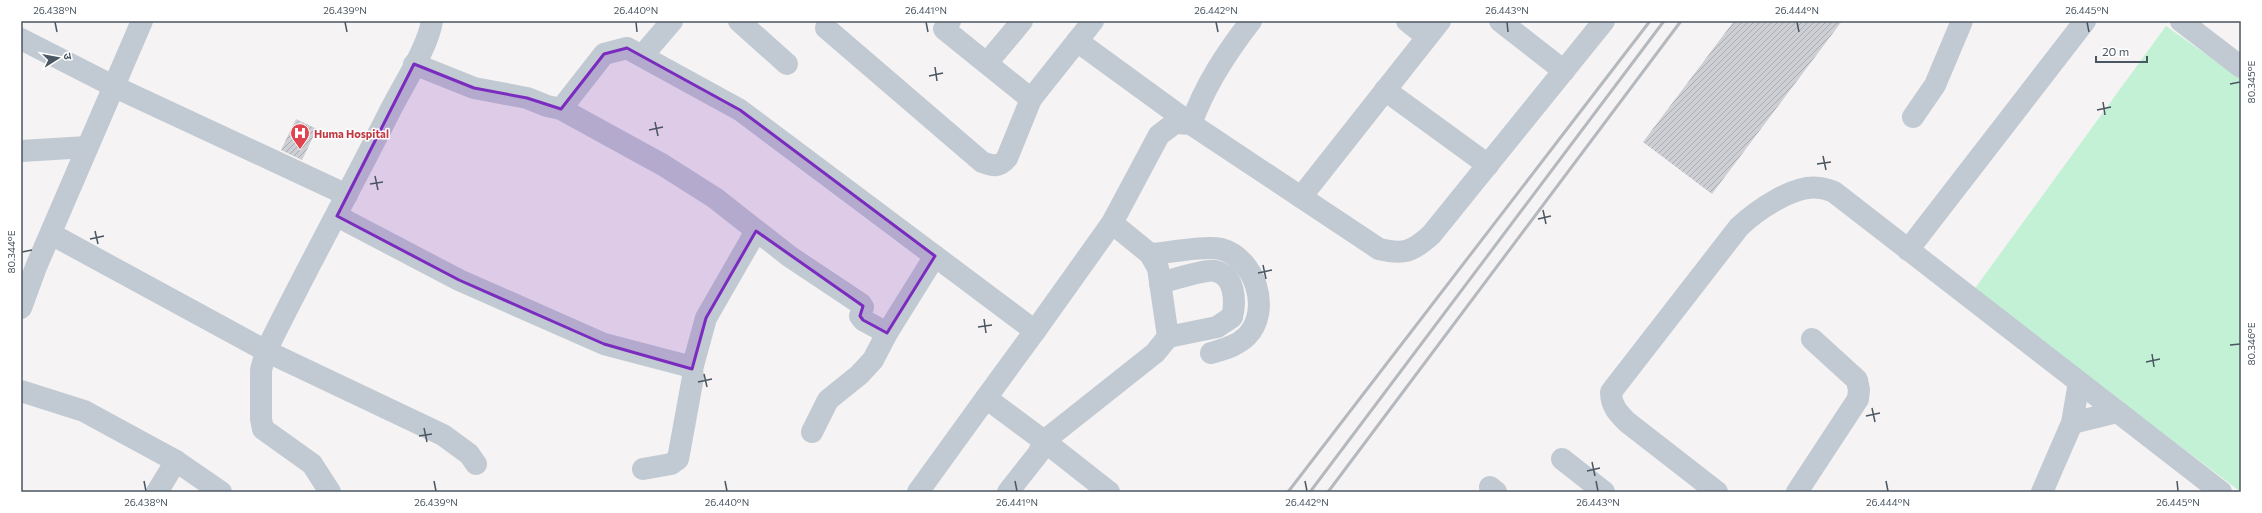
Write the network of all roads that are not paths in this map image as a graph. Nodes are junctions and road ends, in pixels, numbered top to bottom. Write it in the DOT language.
graph roads {
  1 [pos="142,21"];
  2 [pos="432,21"];
  3 [pos="672,21"];
  4 [pos="739,21"];
  5 [pos="950,21"];
  6 [pos="1022,21"];
  7 [pos="1093,21"];
  8 [pos="1251,21"];
  9 [pos="1407,21"];
  10 [pos="1500,21"];
  11 [pos="1604,21"];
  12 [pos="1962,21"];
  13 [pos="2085,21"];
  14 [pos="2181,21"];
  15 [pos="826,28"];
  16 [pos="1433,29"];
  17 [pos="21,39"];
  18 [pos="1077,41"];
  19 [pos="642,56"];
  20 [pos="987,63"];
  21 [pos="414,64"];
  22 [pos="786,64"];
  23 [pos="2241,66"];
  24 [pos="1564,71"];
  25 [pos="115,87"];
  26 [pos="1385,90"];
  27 [pos="1031,99"];
  28 [pos="561,109"];
  29 [pos="1914,117"];
  30 [pos="1191,124"];
  31 [pos="87,147"];
  32 [pos="21,151"];
  33 [pos="1488,164"];
  34 [pos="347,195"];
  35 [pos="1301,197"];
  36 [pos="337,216"];
  37 [pos="1112,223"];
  38 [pos="756,230"];
  39 [pos="51,234"];
  40 [pos="1908,250"];
  41 [pos="1150,254"];
  42 [pos="935,256"];
  43 [pos="1160,283"];
  44 [pos="21,308"];
  45 [pos="1035,331"];
  46 [pos="887,333"];
  47 [pos="1168,337"];
  48 [pos="1812,339"];
  49 [pos="266,351"];
  50 [pos="1211,353"];
  51 [pos="692,369"];
  52 [pos="2079,382"];
  53 [pos="21,391"];
  54 [pos="986,398"];
  55 [pos="2117,412"];
  56 [pos="2072,423"];
  57 [pos="812,432"];
  58 [pos="1044,441"];
  59 [pos="1562,459"];
  60 [pos="176,461"];
  61 [pos="476,464"];
  62 [pos="643,469"];
  63 [pos="158,492"];
  64 [pos="221,492"];
  65 [pos="330,492"];
  66 [pos="918,492"];
  67 [pos="1008,492"];
  68 [pos="1109,492"];
  69 [pos="1604,492"];
  70 [pos="1717,492"];
  71 [pos="1797,492"];
  72 [pos="2042,492"];
  73 [pos="2221,492"];
  1 -- 25 [label="street"];
  2 -- 21 [label="street"];
  3 -- 19 [label="street"];
  4 -- 22 [label="street"];
  5 -- 20 [label="street"];
  6 -- 20 [label="street"];
  7 -- 18 [label="street"];
  8 -- 30 [label="street"];
  9 -- 16 [label="street"];
  10 -- 24 [label="street"];
  11 -- 24 [label="street"];
  12 -- 29 [label="street"];
  13 -- 40 [label="street"];
  14 -- 23 [label="street"];
  15 -- 27 [label="street"];
  16 -- 26 [label="street"];
  17 -- 25 [label="street"];
  18 -- 27 [label="street"];
  18 -- 30 [label="street"];
  19 -- 28 [label="street"];
  19 -- 42 [label="street"];
  20 -- 27 [label="street"];
  21 -- 28 [label="street"];
  21 -- 34 [label="street"];
  24 -- 33 [label="street"];
  25 -- 31 [label="street"];
  25 -- 34 [label="street"];
  26 -- 33 [label="street"];
  26 -- 35 [label="street"];
  28 -- 38 [label="street"];
  30 -- 35 [label="street"];
  30 -- 37 [label="street"];
  31 -- 32 [label="street"];
  31 -- 39 [label="street"];
  33 -- 35 [label="street"];
  34 -- 36 [label="street"];
  36 -- 49 [label="street"];
  36 -- 51 [label="street"];
  37 -- 41 [label="street"];
  37 -- 45 [label="street"];
  38 -- 46 [label="street"];
  38 -- 51 [label="street"];
  39 -- 44 [label="street"];
  39 -- 49 [label="street"];
  40 -- 52 [label="street"];
  40 -- 70 [label="street"];
  41 -- 43 [label="street"];
  41 -- 50 [label="street"];
  42 -- 45 [label="street"];
  42 -- 46 [label="street"];
  43 -- 47 [label="street"];
  43 -- 47 [label="street"];
  45 -- 54 [label="street"];
  46 -- 57 [label="street"];
  47 -- 58 [label="street"];
  48 -- 71 [label="street"];
  49 -- 61 [label="street"];
  49 -- 65 [label="street"];
  51 -- 62 [label="street"];
  52 -- 55 [label="street"];
  52 -- 56 [label="street"];
  53 -- 60 [label="street"];
  54 -- 58 [label="street"];
  54 -- 66 [label="street"];
  55 -- 56 [label="street"];
  55 -- 73 [label="street"];
  56 -- 72 [label="street"];
  58 -- 67 [label="street"];
  58 -- 68 [label="street"];
  59 -- 69 [label="street"];
  60 -- 63 [label="street"];
  60 -- 64 [label="street"];
}
